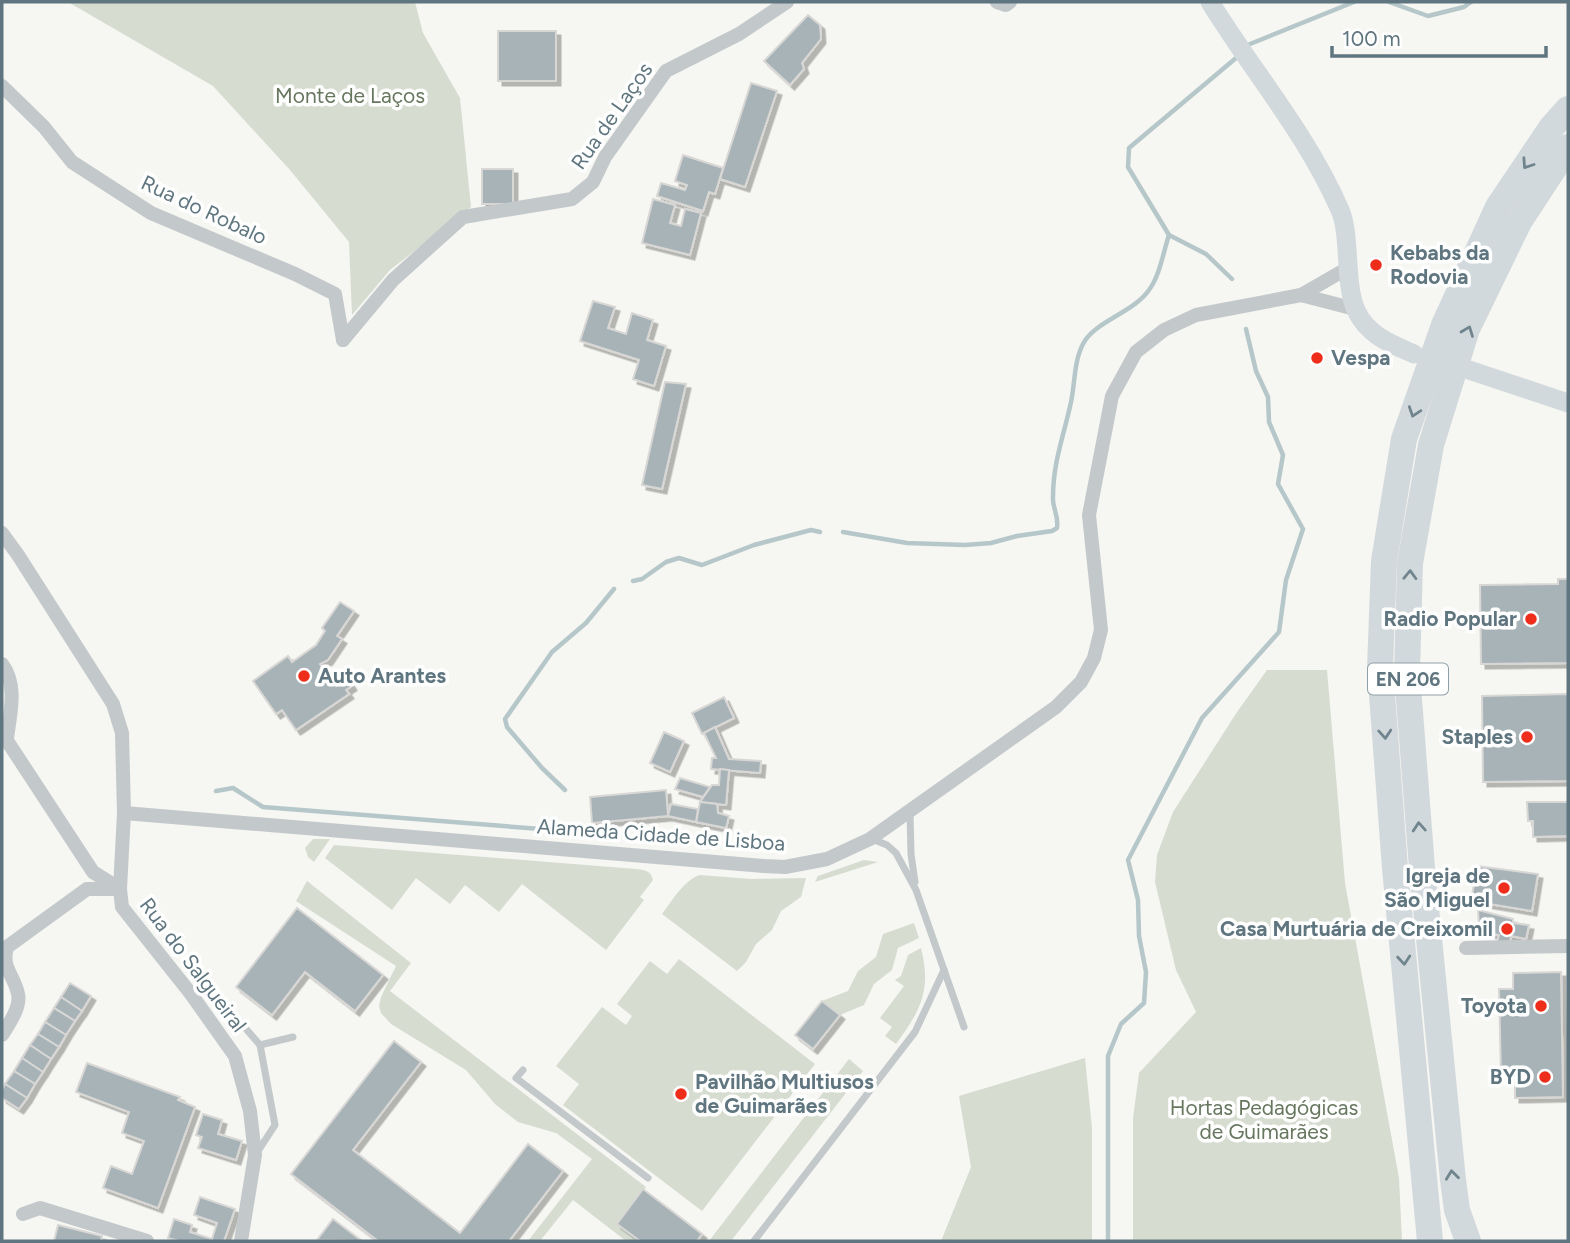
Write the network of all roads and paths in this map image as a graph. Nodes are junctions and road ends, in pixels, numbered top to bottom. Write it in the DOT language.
graph roads {
  1 [pos="787,2"];
  2 [pos="998,2"];
  3 [pos="1010,2"];
  4 [pos="1210,2"];
  5 [pos="2,86"];
  6 [pos="1568,109"];
  7 [pos="1568,146"];
  8 [pos="1348,268"];
  9 [pos="1301,295"];
  10 [pos="1355,309"];
  11 [pos="342,340"];
  12 [pos="1414,354"];
  13 [pos="1469,370"];
  14 [pos="1568,403"];
  15 [pos="2,534"];
  16 [pos="2,664"];
  17 [pos="4,736"];
  18 [pos="124,813"];
  19 [pos="910,813"];
  20 [pos="870,839"];
  21 [pos="120,889"];
  22 [pos="916,890"];
  23 [pos="1568,946"];
  24 [pos="1466,948"];
  25 [pos="3,960"];
  26 [pos="944,970"];
  27 [pos="226,1006"];
  28 [pos="964,1027"];
  29 [pos="2,1035"];
  30 [pos="293,1037"];
  31 [pos="260,1045"];
  32 [pos="523,1070"];
  33 [pos="255,1155"];
  34 [pos="1424,1156"];
  35 [pos="648,1178"];
  36 [pos="23,1214"];
  37 [pos="126,1238"];
  38 [pos="147,1241"];
  39 [pos="241,1241"];
  40 [pos="754,1241"];
  41 [pos="1430,1241"];
  42 [pos="1440,1241"];
  43 [pos="1468,1241"];
  1 -- 11 [label="street, Rua de Laços"];
  2 -- 3 [label="street"];
  4 -- 8 [label="street"];
  5 -- 11 [label="street, Rua do Robalo"];
  6 -- 34 [label="highway, EN 206, one-way"];
  43 -- 7 [label="highway, EN 206, one-way"];
  8 -- 9 [label="street, Alameda Cidade de Lisboa"];
  8 -- 10 [label="street"];
  9 -- 10 [label="street, Alameda Cidade de Lisboa"];
  9 -- 19 [label="street, Alameda Cidade de Lisboa"];
  10 -- 12 [label="street"];
  13 -- 14 [label="street"];
  15 -- 18 [label="street, Rua do Salgueiral"];
  16 -- 17 [label="street"];
  17 -- 21 [label="street"];
  18 -- 20 [label="street, Alameda Cidade de Lisboa"];
  18 -- 21 [label="street, Rua do Salgueiral"];
  19 -- 20 [label="street, Alameda Cidade de Lisboa"];
  19 -- 22 [label="lane"];
  20 -- 22 [label="lane"];
  21 -- 25 [label="street"];
  21 -- 33 [label="street, Rua do Salgueiral"];
  22 -- 26 [label="lane"];
  23 -- 24 [label="street"];
  25 -- 29 [label="street"];
  26 -- 28 [label="lane"];
  26 -- 40 [label="lane"];
  27 -- 31 [label="lane"];
  30 -- 31 [label="lane"];
  31 -- 33 [label="lane"];
  32 -- 35 [label="lane"];
  33 -- 39 [label="street, Rua do Salgueiral"];
  34 -- 41 [label="highway"];
  34 -- 42 [label="highway, EN 206"];
  36 -- 37 [label="street"];
  37 -- 38 [label="street"];
}
